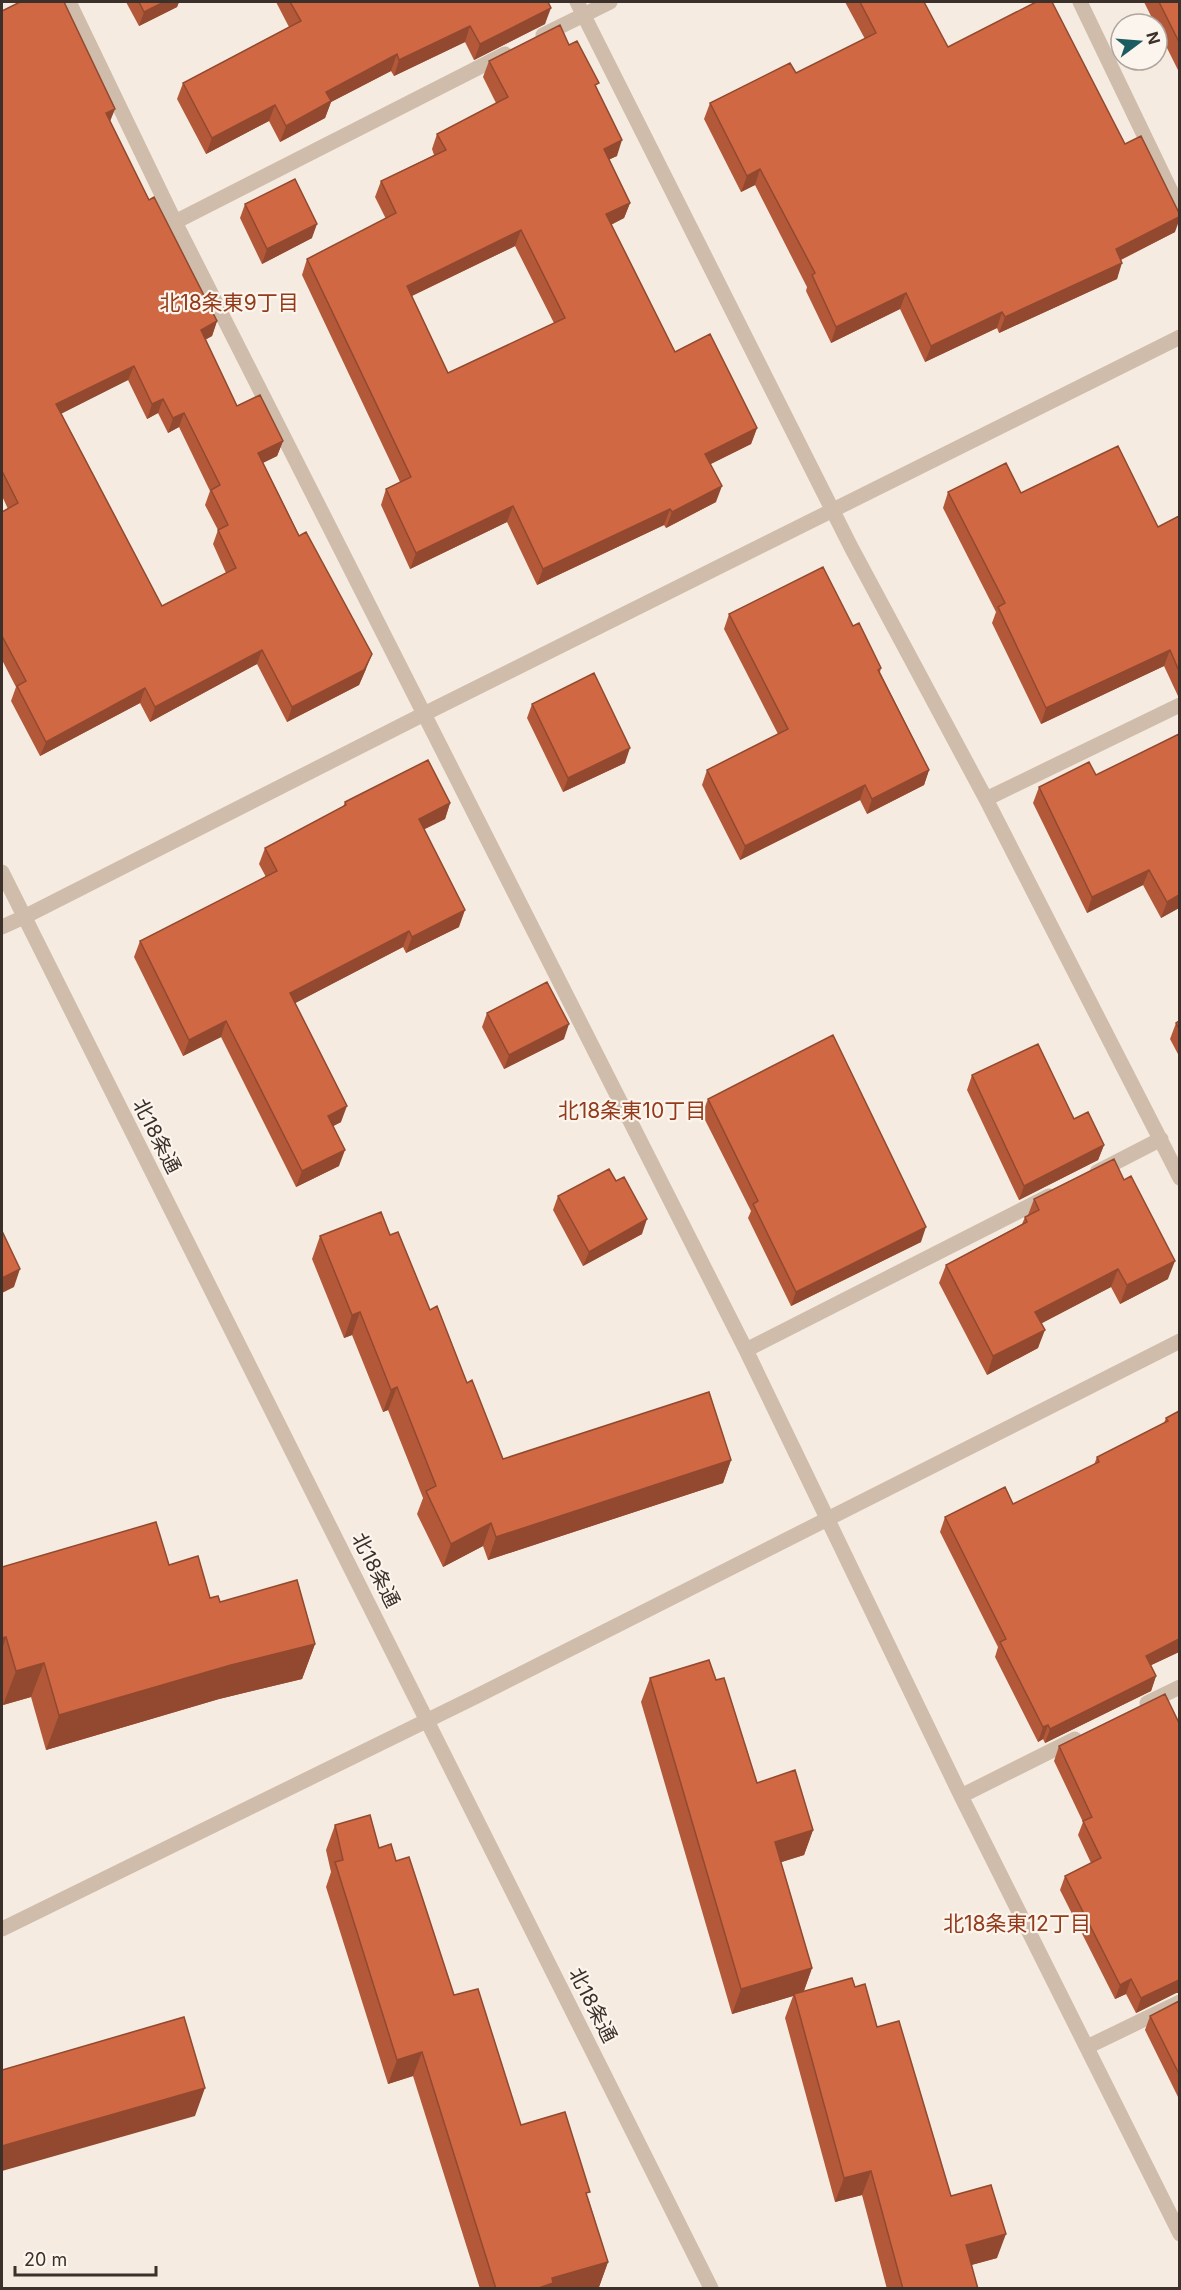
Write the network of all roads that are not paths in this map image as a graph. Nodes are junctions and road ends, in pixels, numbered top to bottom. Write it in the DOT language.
graph roads {
  1 [pos="69,2"];
  2 [pos="610,2"];
  3 [pos="1080,2"];
  4 [pos="580,8"];
  5 [pos="1179,210"];
  6 [pos="175,222"];
  7 [pos="1179,338"];
  8 [pos="834,510"];
  9 [pos="1179,705"];
  10 [pos="426,713"];
  11 [pos="986,799"];
  12 [pos="2,872"];
  13 [pos="24,917"];
  14 [pos="2,927"];
  15 [pos="1161,1139"];
  16 [pos="1087,1177"];
  17 [pos="1179,1178"];
  18 [pos="1065,1188"];
  19 [pos="1179,1341"];
  20 [pos="746,1350"];
  21 [pos="828,1517"];
  22 [pos="1179,1687"];
  23 [pos="1137,1708"];
  24 [pos="428,1720"];
  25 [pos="1084,1734"];
  26 [pos="961,1796"];
  27 [pos="4,1922"];
  28 [pos="1179,2001"];
  29 [pos="1087,2048"];
  30 [pos="1179,2234"];
  31 [pos="711,2289"];
  1 -- 6 [label="street"];
  2 -- 4 [label="street"];
  3 -- 5 [label="street"];
  4 -- 6 [label="street"];
  4 -- 8 [label="street"];
  6 -- 10 [label="street"];
  7 -- 8 [label="street"];
  8 -- 10 [label="street"];
  8 -- 11 [label="street"];
  9 -- 11 [label="street"];
  10 -- 13 [label="street"];
  10 -- 20 [label="street"];
  11 -- 15 [label="street"];
  12 -- 13 [label="street, 北18条通"];
  13 -- 14 [label="street"];
  13 -- 24 [label="street, 北18条通"];
  15 -- 16 [label="street"];
  15 -- 17 [label="street"];
  18 -- 20 [label="street"];
  19 -- 21 [label="street"];
  20 -- 21 [label="street"];
  21 -- 24 [label="street"];
  21 -- 26 [label="street"];
  22 -- 23 [label="street"];
  24 -- 27 [label="street"];
  24 -- 31 [label="street, 北18条通"];
  25 -- 26 [label="street"];
  26 -- 29 [label="street"];
  28 -- 29 [label="street"];
  29 -- 30 [label="street"];
}
